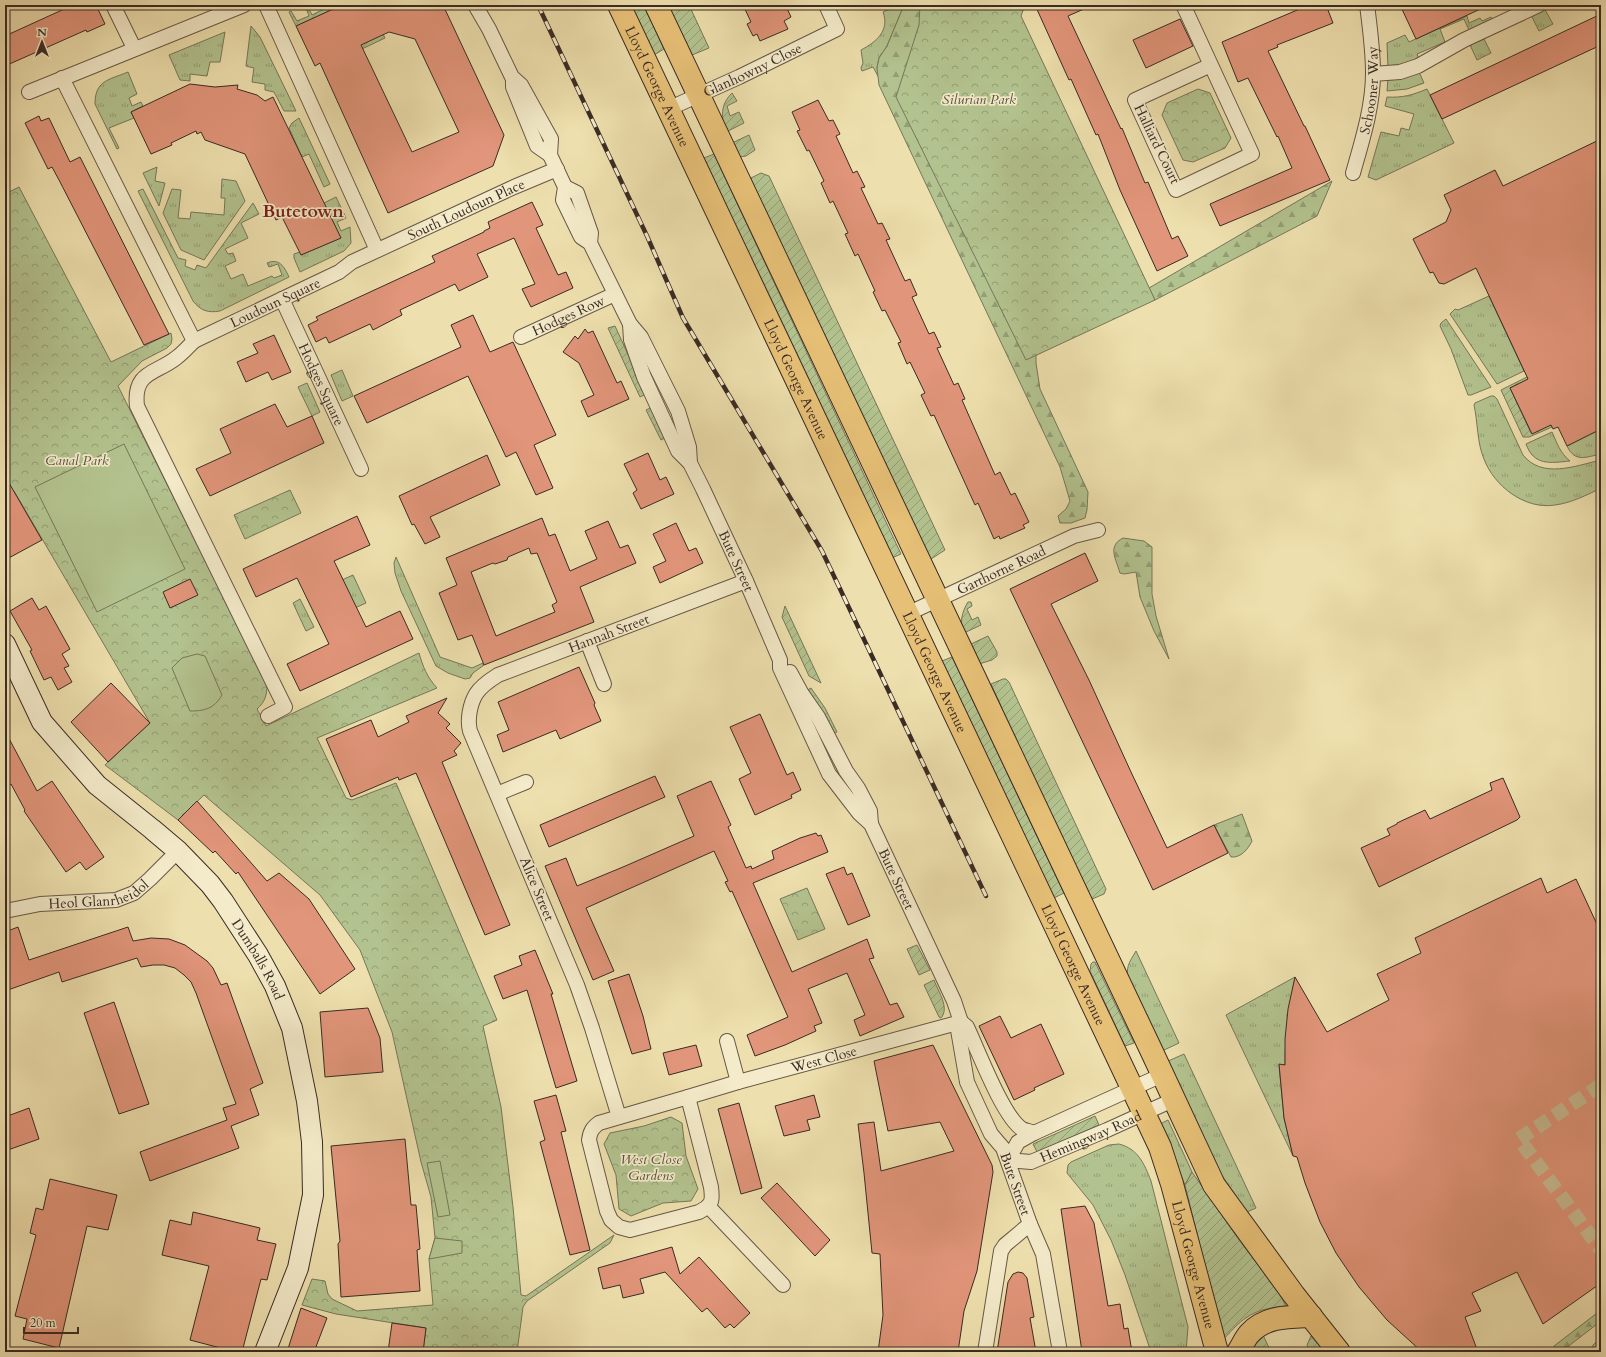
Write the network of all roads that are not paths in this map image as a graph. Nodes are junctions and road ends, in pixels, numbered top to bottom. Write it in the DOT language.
graph roads {
  1 [pos="113,5"];
  2 [pos="244,5"];
  3 [pos="266,5"];
  4 [pos="475,5"];
  5 [pos="619,5"];
  6 [pos="656,5"];
  7 [pos="826,5"];
  8 [pos="1183,5"];
  9 [pos="1367,5"];
  10 [pos="1539,5"];
  11 [pos="134,48"];
  12 [pos="1211,65"];
  13 [pos="1373,74"];
  14 [pos="62,78"];
  15 [pos="29,92"];
  16 [pos="698,95"];
  17 [pos="668,109"];
  18 [pos="557,169"];
  19 [pos="1353,173"];
  20 [pos="377,250"];
  21 [pos="615,294"];
  22 [pos="282,300"];
  23 [pos="521,337"];
  24 [pos="194,341"];
  25 [pos="361,469"];
  26 [pos="1098,530"];
  27 [pos="746,581"];
  28 [pos="938,600"];
  29 [pos="907,614"];
  30 [pos="587,641"];
  31 [pos="5,644"];
  32 [pos="604,684"];
  33 [pos="476,694"];
  34 [pos="268,716"];
  35 [pos="526,782"];
  36 [pos="497,794"];
  37 [pos="178,851"];
  38 [pos="5,911"];
  39 [pos="961,1022"];
  40 [pos="727,1041"];
  41 [pos="1162,1075"];
  42 [pos="738,1082"];
  43 [pos="1131,1089"];
  44 [pos="688,1097"];
  45 [pos="1173,1100"];
  46 [pos="1144,1114"];
  47 [pos="618,1117"];
  48 [pos="1034,1133"];
  49 [pos="1008,1160"];
  50 [pos="708,1206"];
  51 [pos="1030,1224"];
  52 [pos="783,1284"];
  53 [pos="1311,1316"];
  54 [pos="265,1352"];
  55 [pos="985,1352"];
  56 [pos="1060,1352"];
  57 [pos="1217,1352"];
  58 [pos="1238,1352"];
  59 [pos="1339,1352"];
  1 -- 11 [label="street"];
  2 -- 11 [label="street"];
  3 -- 20 [label="street"];
  4 -- 18 [label="street, Bute Street"];
  5 -- 17 [label="main road, Lloyd George Avenue"];
  6 -- 16 [label="main road"];
  7 -- 16 [label="street, Glanhowny Close"];
  8 -- 12 [label="street, Halliard Court"];
  9 -- 13 [label="street, Schooner Way"];
  10 -- 13 [label="street"];
  11 -- 14 [label="street"];
  12 -- 12 [label="street, Halliard Court"];
  13 -- 19 [label="street, Schooner Way"];
  14 -- 15 [label="street"];
  14 -- 24 [label="street"];
  16 -- 17 [label="street, Glanhowny Close"];
  16 -- 28 [label="main road"];
  17 -- 29 [label="main road, Lloyd George Avenue"];
  18 -- 20 [label="street, South Loudoun Place"];
  18 -- 21 [label="street, Bute Street"];
  20 -- 22 [label="street, Loudoun Square"];
  21 -- 23 [label="street, Hodges Row"];
  21 -- 27 [label="street, Bute Street"];
  22 -- 24 [label="street, Loudoun Square"];
  22 -- 25 [label="street, Hodges Square"];
  24 -- 34 [label="street"];
  26 -- 28 [label="street, Garthorne Road"];
  27 -- 30 [label="street, Hannah Street"];
  27 -- 39 [label="street, Bute Street"];
  28 -- 29 [label="street, Garthorne Road"];
  28 -- 41 [label="main road"];
  29 -- 43 [label="main road, Lloyd George Avenue"];
  30 -- 32 [label="street"];
  30 -- 33 [label="street, Hannah Street"];
  31 -- 37 [label="street, Dumballs Road"];
  33 -- 36 [label="street, Alice Street"];
  35 -- 36 [label="street"];
  36 -- 47 [label="street, Alice Street"];
  37 -- 38 [label="street, Heol Glanrheidol"];
  37 -- 54 [label="street, Dumballs Road"];
  39 -- 42 [label="street, West Close"];
  39 -- 48 [label="street, Bute Street"];
  39 -- 49 [label="street, Bute Street"];
  40 -- 42 [label="street"];
  41 -- 43 [label="street, Hemingway Road"];
  41 -- 45 [label="main road"];
  42 -- 44 [label="street, West Close"];
  43 -- 46 [label="main road, Lloyd George Avenue"];
  43 -- 48 [label="street, Hemingway Road"];
  44 -- 47 [label="street, West Close"];
  44 -- 50 [label="street"];
  45 -- 46 [label="street, Hemingway Road"];
  45 -- 53 [label="main road"];
  46 -- 49 [label="street, Hemingway Road"];
  46 -- 57 [label="main road, Lloyd George Avenue"];
  47 -- 50 [label="street, West Close"];
  48 -- 49 [label="street, Hemingway Road"];
  49 -- 51 [label="street, Bute Street"];
  50 -- 52 [label="street"];
  51 -- 55 [label="street"];
  51 -- 56 [label="street, Bute Street"];
  53 -- 58 [label="main road"];
  53 -- 59 [label="main road"];
}
